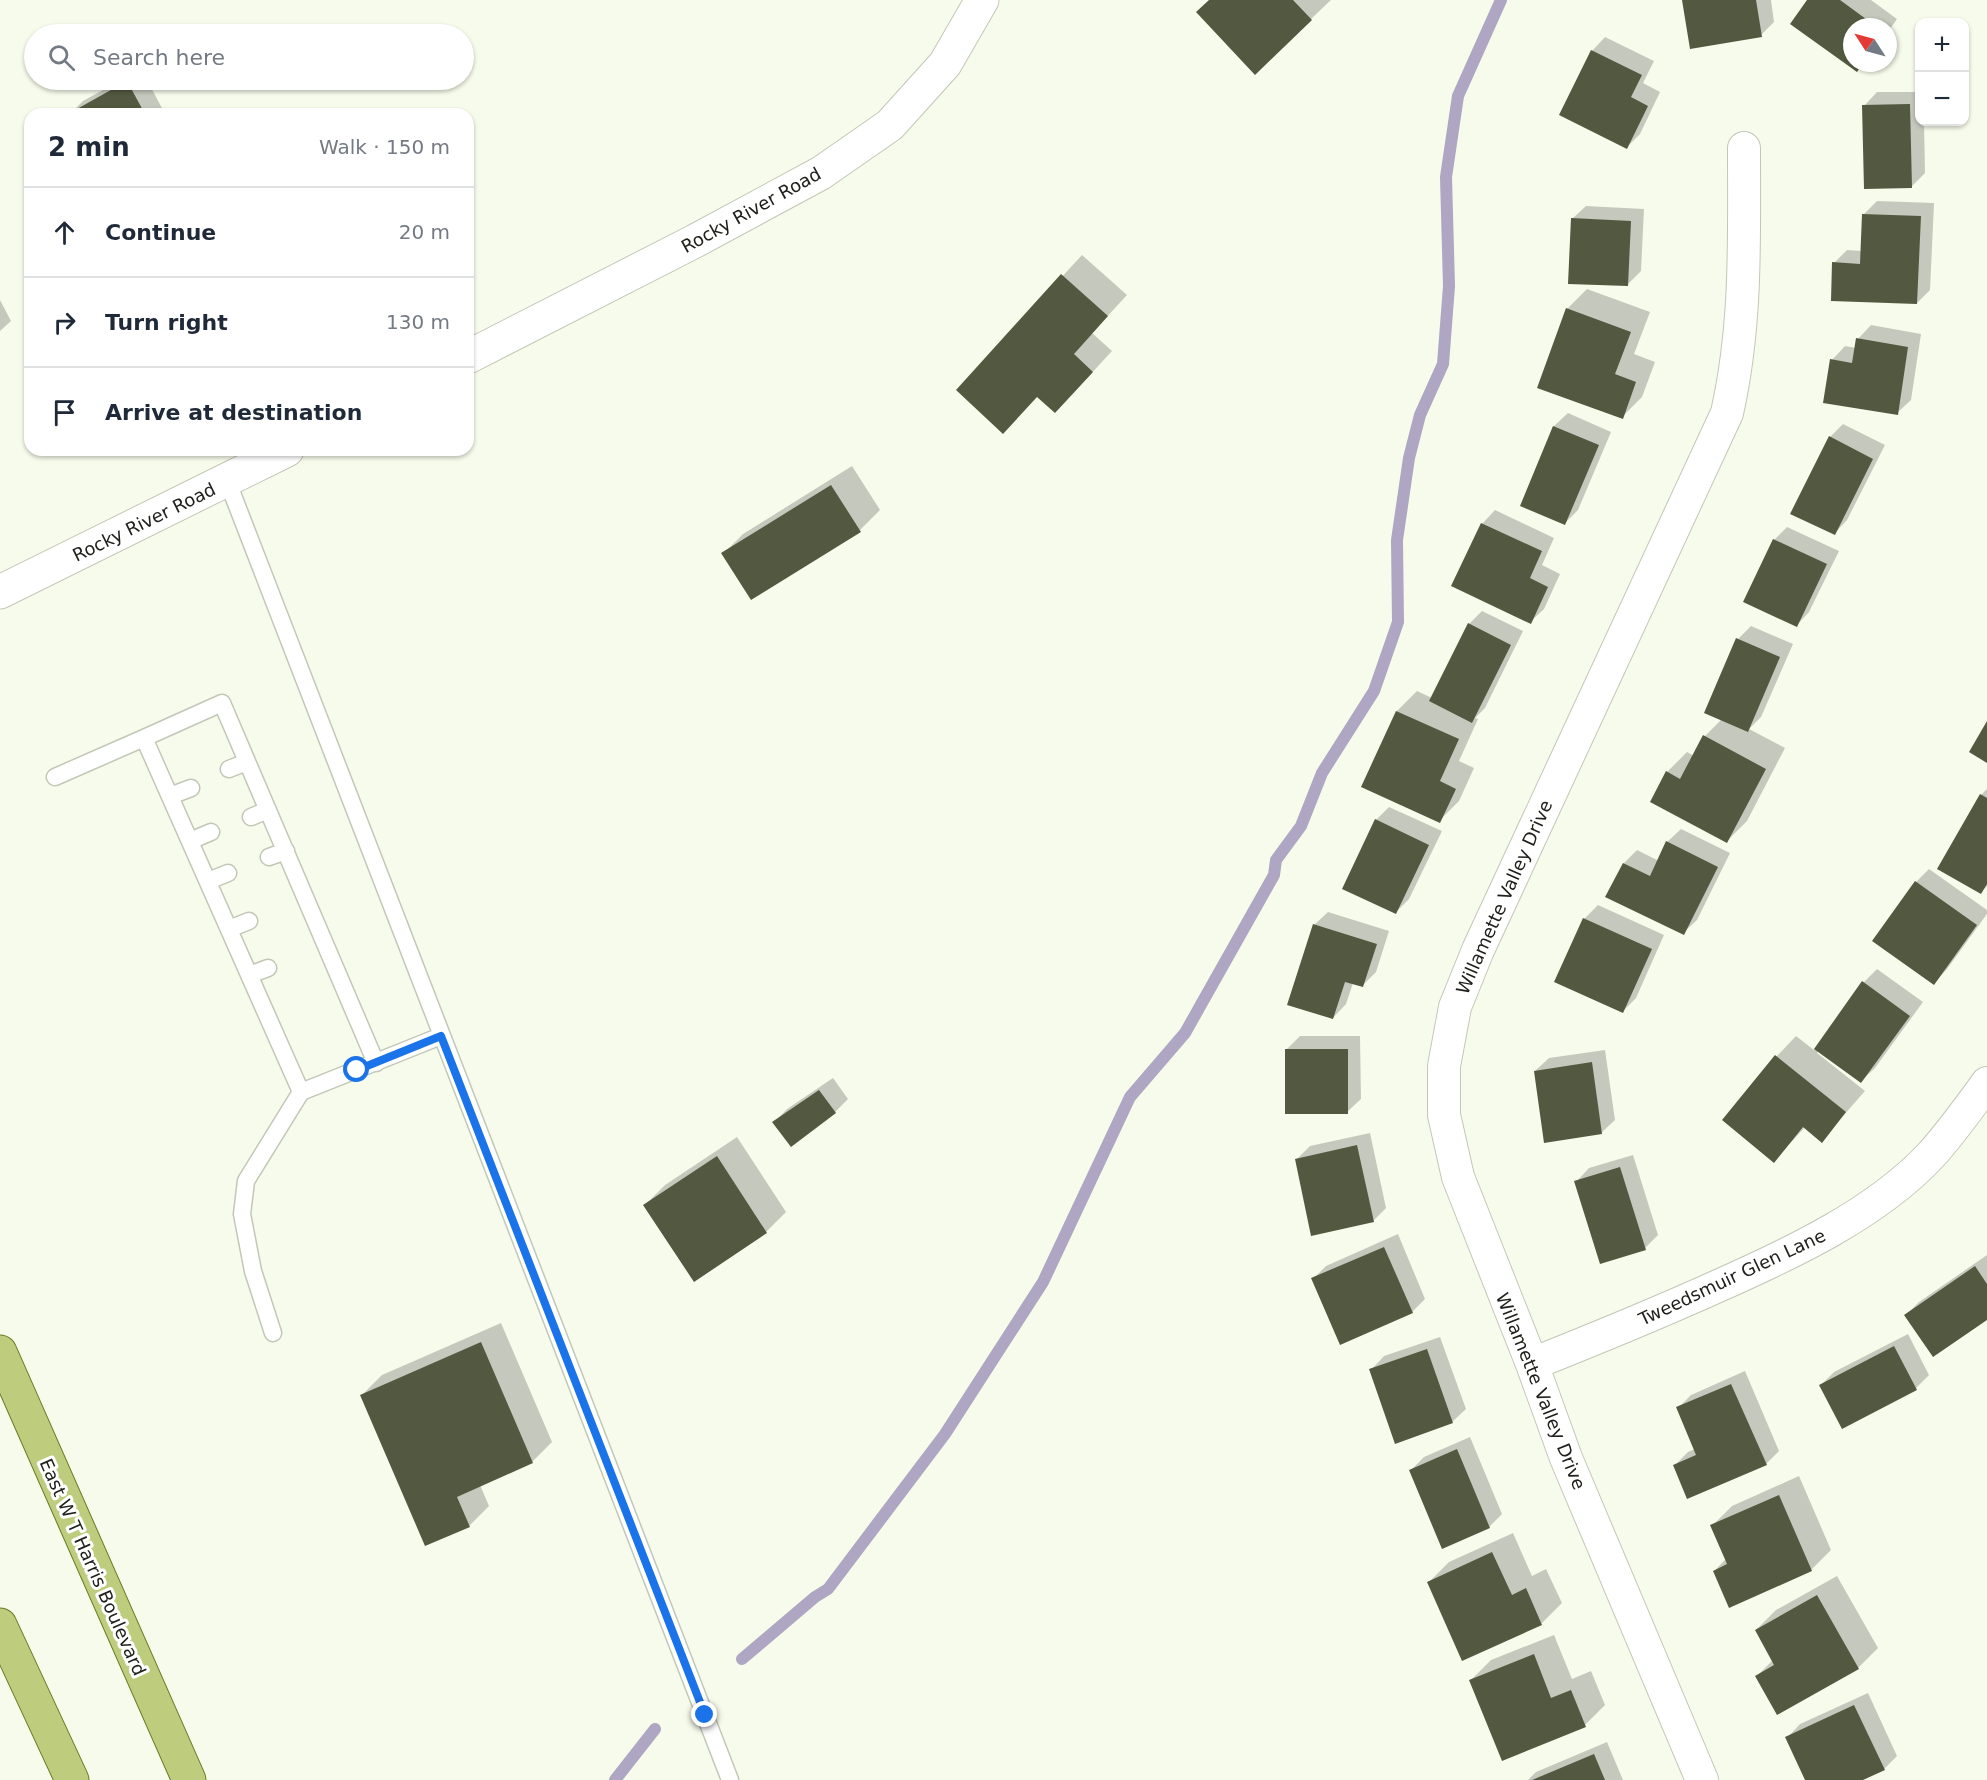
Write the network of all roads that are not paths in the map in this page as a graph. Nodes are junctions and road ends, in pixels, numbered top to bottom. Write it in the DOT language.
graph roads {
  1 [pos="982,0"];
  2 [pos="1744,148"];
  3 [pos="474,354"];
  4 [pos="275,456"];
  5 [pos="227,480"];
  6 [pos="0,592"];
  7 [pos="144,738"];
  8 [pos="247,762"];
  9 [pos="229,769"];
  10 [pos="55,777"];
  11 [pos="191,788"];
  12 [pos="170,796"];
  13 [pos="268,810"];
  14 [pos="251,817"];
  15 [pos="211,832"];
  16 [pos="190,842"];
  17 [pos="286,851"];
  18 [pos="269,857"];
  19 [pos="228,873"];
  20 [pos="208,881"];
  21 [pos="249,921"];
  22 [pos="229,929"];
  23 [pos="268,968"];
  24 [pos="249,975"];
  25 [pos="441,1036"];
  26 [pos="376,1063"];
  27 [pos="1987,1083"];
  28 [pos="301,1092"];
  29 [pos="273,1333"];
  30 [pos="0,1352"];
  31 [pos="1532,1364"];
  32 [pos="0,1625"];
  33 [pos="72,1780"];
  34 [pos="189,1780"];
  35 [pos="730,1780"];
  36 [pos="1702,1780"];
  1 -- 3 [label="street, Rocky River Road"];
  2 -- 31 [label="street, Willamette Valley Drive"];
  4 -- 5 [label="street, Rocky River Road"];
  5 -- 6 [label="street, Rocky River Road"];
  5 -- 25 [label="lane"];
  7 -- 8 [label="lane"];
  7 -- 10 [label="lane"];
  7 -- 12 [label="lane"];
  8 -- 9 [label="lane"];
  8 -- 13 [label="lane"];
  11 -- 12 [label="lane"];
  12 -- 16 [label="lane"];
  13 -- 14 [label="lane"];
  13 -- 17 [label="lane"];
  15 -- 16 [label="lane"];
  16 -- 20 [label="lane"];
  17 -- 18 [label="lane"];
  17 -- 26 [label="lane"];
  19 -- 20 [label="lane"];
  20 -- 22 [label="lane"];
  21 -- 22 [label="lane"];
  22 -- 24 [label="lane"];
  23 -- 24 [label="lane"];
  24 -- 28 [label="lane"];
  25 -- 26 [label="lane"];
  25 -- 35 [label="lane"];
  26 -- 28 [label="lane"];
  27 -- 31 [label="street, Tweedsmuir Glen Lane"];
  28 -- 29 [label="lane"];
  30 -- 34 [label="main road, East W T Harris Boulevard"];
  31 -- 36 [label="street, Willamette Valley Drive"];
  32 -- 33 [label="main road"];
}
